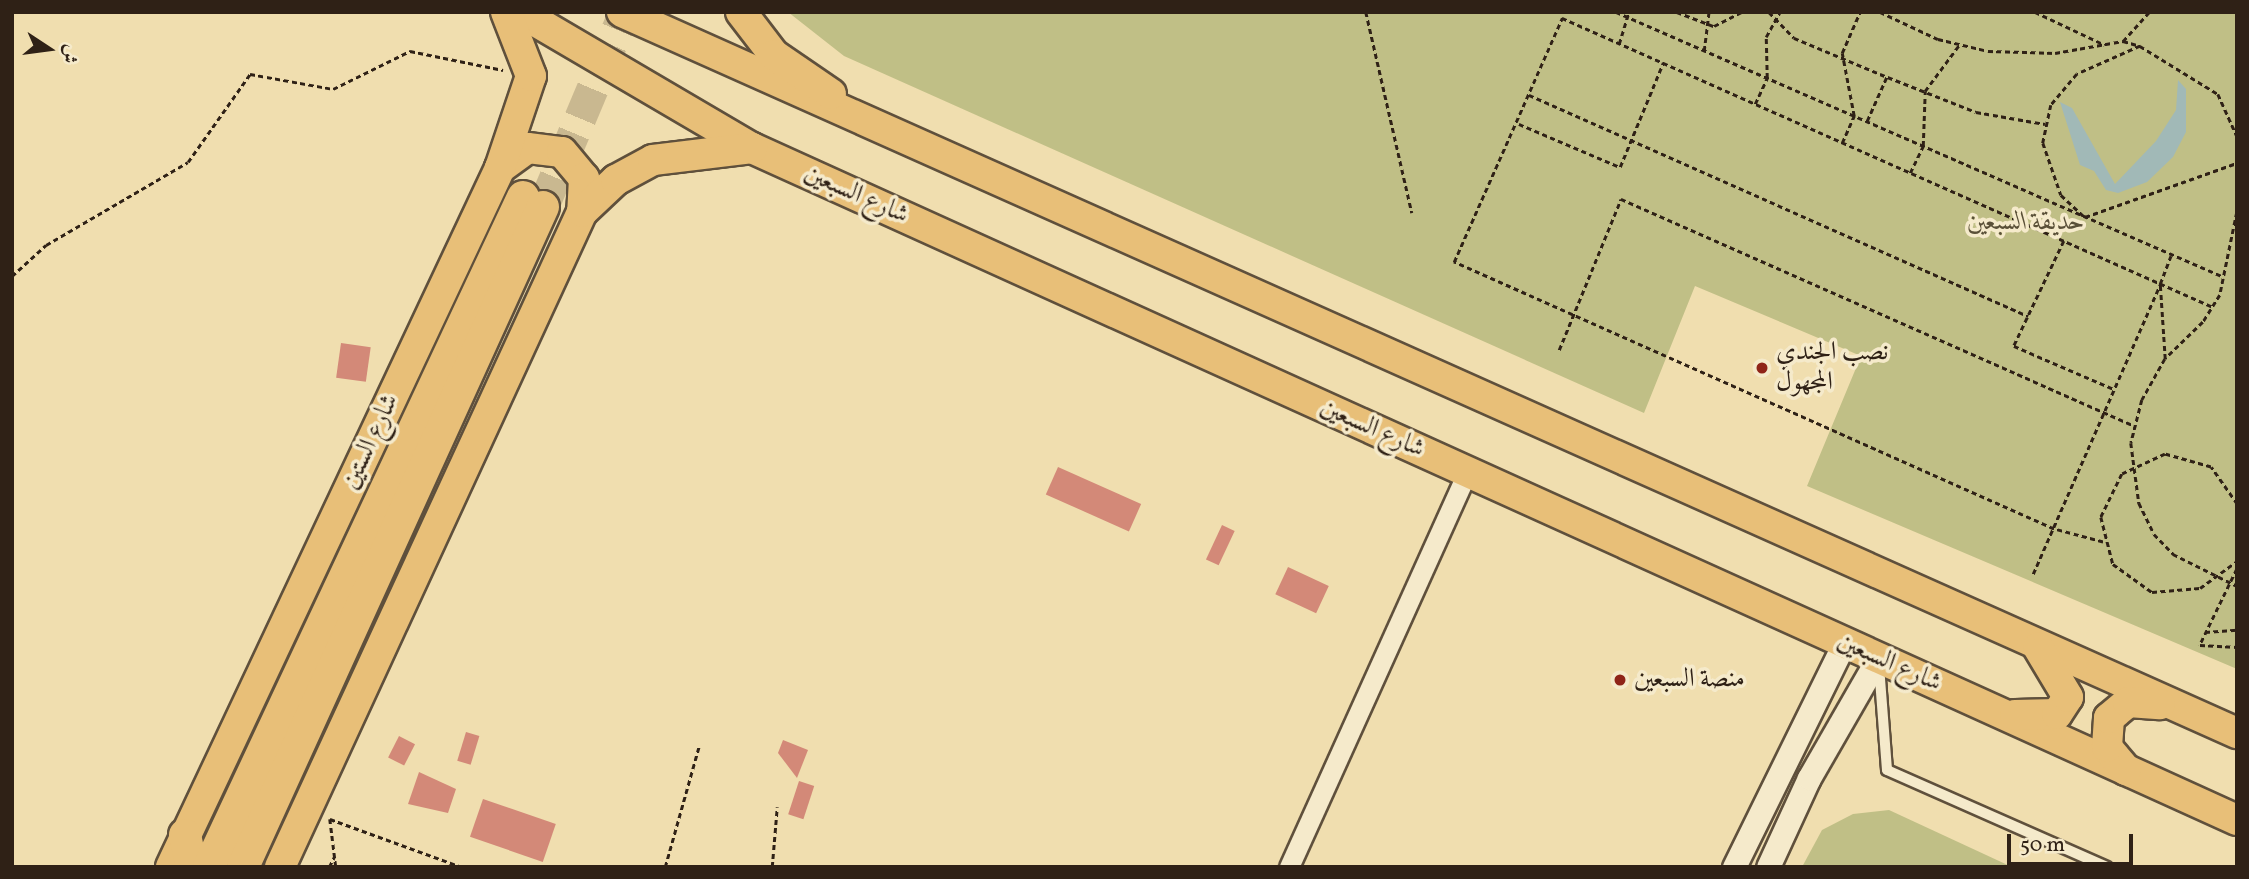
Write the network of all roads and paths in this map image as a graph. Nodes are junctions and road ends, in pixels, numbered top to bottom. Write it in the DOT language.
graph roads {
  1 [pos="506,12"];
  2 [pos="520,12"];
  3 [pos="622,12"];
  4 [pos="741,12"];
  5 [pos="1366,12"];
  6 [pos="1616,12"];
  7 [pos="1629,12"];
  8 [pos="1677,12"];
  9 [pos="1709,12"];
  10 [pos="1742,12"];
  11 [pos="1769,12"];
  12 [pos="1780,12"];
  13 [pos="1860,12"];
  14 [pos="1880,12"];
  15 [pos="2035,12"];
  16 [pos="2149,12"];
  17 [pos="1631,19"];
  18 [pos="1775,19"];
  19 [pos="1707,26"];
  20 [pos="2123,41"];
  21 [pos="1619,44"];
  22 [pos="1959,45"];
  23 [pos="2105,45"];
  24 [pos="2140,46"];
  25 [pos="1704,51"];
  26 [pos="1842,53"];
  27 [pos="1663,63"];
  28 [pos="531,76"];
  29 [pos="1887,76"];
  30 [pos="1766,78"];
  31 [pos="1925,91"];
  32 [pos="1528,95"];
  33 [pos="1755,104"];
  34 [pos="1854,116"];
  35 [pos="1867,121"];
  36 [pos="1519,124"];
  37 [pos="2045,124"];
  38 [pos="891,136"];
  39 [pos="2237,136"];
  40 [pos="1630,140"];
  41 [pos="1842,142"];
  42 [pos="1923,146"];
  43 [pos="752,148"];
  44 [pos="2237,163"];
  45 [pos="500,168"];
  46 [pos="1910,173"];
  47 [pos="582,212"];
  48 [pos="2237,212"];
  49 [pos="1412,213"];
  50 [pos="2085,217"];
  51 [pos="2064,241"];
  52 [pos="2171,255"];
  53 [pos="2232,258"];
  54 [pos="2237,265"];
  55 [pos="12,276"];
  56 [pos="2224,277"];
  57 [pos="2160,284"];
  58 [pos="2213,307"];
  59 [pos="1573,315"];
  60 [pos="2028,316"];
  61 [pos="1559,350"];
  62 [pos="2165,359"];
  63 [pos="2114,389"];
  64 [pos="2104,413"];
  65 [pos="2135,426"];
  66 [pos="2133,467"];
  67 [pos="1467,472"];
  68 [pos="2237,504"];
  69 [pos="2054,528"];
  70 [pos="2103,542"];
  71 [pos="2237,561"];
  72 [pos="2237,569"];
  73 [pos="2033,574"];
  74 [pos="2214,578"];
  75 [pos="2228,583"];
  76 [pos="2237,586"];
  77 [pos="2237,630"];
  78 [pos="2204,632"];
  79 [pos="1844,643"];
  80 [pos="2038,646"];
  81 [pos="2237,648"];
  82 [pos="1878,658"];
  83 [pos="2171,705"];
  84 [pos="2004,715"];
  85 [pos="2237,733"];
  86 [pos="699,746"];
  87 [pos="2126,770"];
  88 [pos="311,795"];
  89 [pos="777,807"];
  90 [pos="330,819"];
  91 [pos="2237,820"];
  92 [pos="185,835"];
  93 [pos="336,854"];
  94 [pos="172,867"];
  95 [pos="192,867"];
  96 [pos="209,867"];
  97 [pos="243,867"];
  98 [pos="280,867"];
  99 [pos="329,867"];
  100 [pos="336,867"];
  101 [pos="461,867"];
  102 [pos="665,867"];
  103 [pos="772,867"];
  104 [pos="1289,867"];
  105 [pos="1734,867"];
  106 [pos="1768,867"];
  107 [pos="2108,867"];
  1 -- 28 [label="main road"];
  2 -- 43 [label="main road, شارع السبعين"];
  3 -- 38 [label="main road"];
  4 -- 38 [label="main road"];
  5 -- 49 [label="path"];
  6 -- 17 [label="path"];
  7 -- 17 [label="path"];
  8 -- 19 [label="path"];
  9 -- 19 [label="path"];
  10 -- 19 [label="path"];
  11 -- 18 [label="path"];
  12 -- 18 [label="path"];
  13 -- 26 [label="path"];
  14 -- 22 [label="path"];
  15 -- 23 [label="path"];
  16 -- 20 [label="path"];
  17 -- 21 [label="path"];
  17 -- 25 [label="path"];
  18 -- 26 [label="path"];
  18 -- 30 [label="path"];
  19 -- 25 [label="path"];
  20 -- 23 [label="path"];
  20 -- 24 [label="path"];
  21 -- 27 [label="path"];
  21 -- 32 [label="path"];
  22 -- 23 [label="path"];
  22 -- 31 [label="path"];
  24 -- 37 [label="path"];
  24 -- 39 [label="path"];
  25 -- 30 [label="path"];
  26 -- 29 [label="path"];
  26 -- 34 [label="path"];
  27 -- 33 [label="path"];
  27 -- 40 [label="path"];
  28 -- 45 [label="main road, شارع الستين"];
  28 -- 55 [label="path"];
  29 -- 31 [label="path"];
  29 -- 35 [label="path"];
  30 -- 33 [label="path"];
  30 -- 34 [label="path"];
  31 -- 37 [label="path"];
  31 -- 42 [label="path"];
  32 -- 36 [label="path"];
  32 -- 40 [label="path"];
  33 -- 41 [label="path"];
  34 -- 35 [label="path"];
  34 -- 41 [label="path"];
  35 -- 42 [label="path"];
  36 -- 40 [label="path"];
  36 -- 59 [label="path"];
  37 -- 50 [label="path"];
  38 -- 80 [label="main road"];
  40 -- 60 [label="path"];
  41 -- 46 [label="path"];
  42 -- 46 [label="path"];
  42 -- 50 [label="path"];
  43 -- 47 [label="main road"];
  43 -- 67 [label="main road, شارع السبعين"];
  44 -- 50 [label="path"];
  45 -- 47 [label="main road"];
  45 -- 92 [label="main road, شارع الستين"];
  46 -- 51 [label="path"];
  47 -- 88 [label="main road"];
  48 -- 53 [label="path"];
  50 -- 52 [label="path"];
  51 -- 57 [label="path"];
  51 -- 60 [label="path"];
  52 -- 56 [label="path"];
  52 -- 57 [label="path"];
  53 -- 54 [label="path"];
  53 -- 56 [label="path"];
  56 -- 58 [label="path"];
  57 -- 58 [label="path"];
  57 -- 62 [label="path"];
  57 -- 63 [label="path"];
  58 -- 62 [label="path"];
  59 -- 61 [label="path"];
  59 -- 64 [label="path"];
  59 -- 69 [label="path"];
  60 -- 63 [label="path"];
  62 -- 65 [label="path"];
  63 -- 64 [label="path"];
  64 -- 65 [label="path"];
  64 -- 69 [label="path"];
  65 -- 66 [label="path"];
  66 -- 68 [label="path"];
  66 -- 70 [label="path"];
  66 -- 74 [label="path"];
  67 -- 79 [label="main road, شارع السبعين"];
  67 -- 104 [label="street"];
  69 -- 70 [label="path"];
  69 -- 73 [label="path"];
  70 -- 74 [label="path"];
  71 -- 74 [label="path"];
  72 -- 75 [label="path"];
  74 -- 75 [label="path"];
  75 -- 76 [label="path"];
  75 -- 78 [label="path"];
  77 -- 78 [label="path"];
  78 -- 81 [label="path"];
  79 -- 82 [label="main road, شارع السبعين"];
  79 -- 105 [label="street"];
  80 -- 83 [label="main road"];
  80 -- 84 [label="main road"];
  82 -- 84 [label="main road, شارع السبعين"];
  82 -- 106 [label="street"];
  82 -- 107 [label="lane"];
  83 -- 85 [label="main road"];
  83 -- 87 [label="main road"];
  84 -- 87 [label="main road, شارع السبعين"];
  86 -- 102 [label="path"];
  87 -- 91 [label="main road, شارع السبعين"];
  88 -- 90 [label="path"];
  88 -- 98 [label="main road"];
  89 -- 103 [label="path"];
  90 -- 93 [label="path"];
  90 -- 101 [label="path"];
  92 -- 94 [label="main road, شارع الستين"];
  92 -- 95 [label="highway"];
  93 -- 99 [label="path"];
  93 -- 100 [label="path"];
  96 -- 97 [label="highway, شارع الستين"];
}
